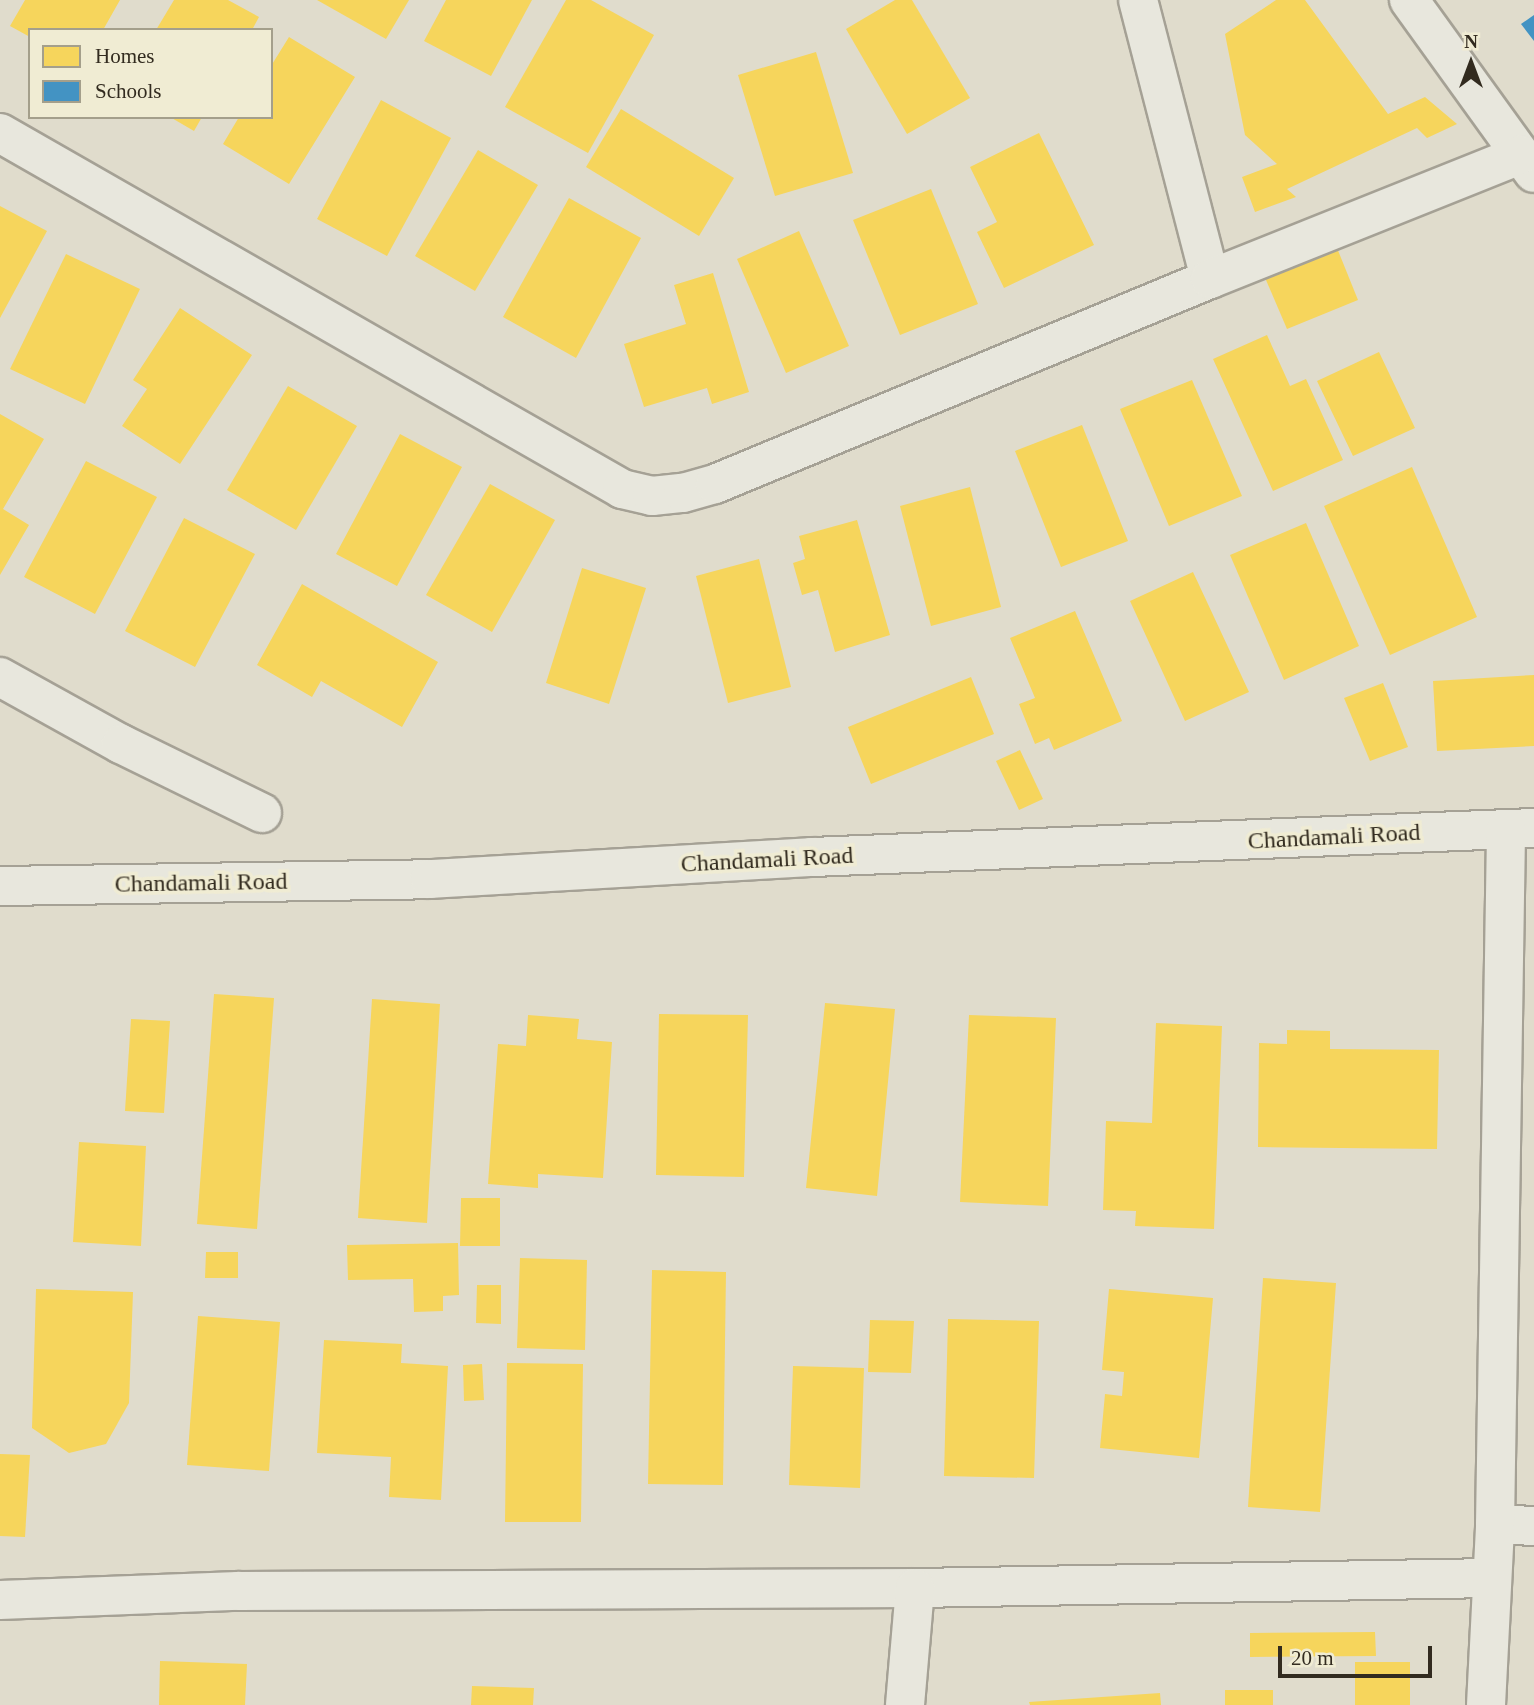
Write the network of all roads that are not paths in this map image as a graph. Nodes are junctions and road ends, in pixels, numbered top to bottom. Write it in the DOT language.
graph roads {
  1 [pos="1138,0"];
  2 [pos="1409,0"];
  3 [pos="0,134"];
  4 [pos="1527,164"];
  5 [pos="1210,279"];
  6 [pos="0,677"];
  7 [pos="262,813"];
  8 [pos="1520,828"];
  9 [pos="0,886"];
  10 [pos="1519,1114"];
  11 [pos="1495,1525"];
  12 [pos="1534,1526"];
  13 [pos="1492,1578"];
  14 [pos="915,1588"];
  15 [pos="0,1600"];
  16 [pos="905,1705"];
  17 [pos="1486,1705"];
  1 -- 5 [label="street"];
  2 -- 4 [label="street"];
  3 -- 5 [label="street"];
  4 -- 5 [label="street"];
  6 -- 7 [label="street"];
  8 -- 9 [label="street, Chandamali Road"];
  8 -- 10 [label="street"];
  10 -- 11 [label="street"];
  11 -- 12 [label="street"];
  11 -- 13 [label="street"];
  13 -- 14 [label="street"];
  13 -- 17 [label="street"];
  14 -- 15 [label="street"];
  14 -- 16 [label="street"];
}
